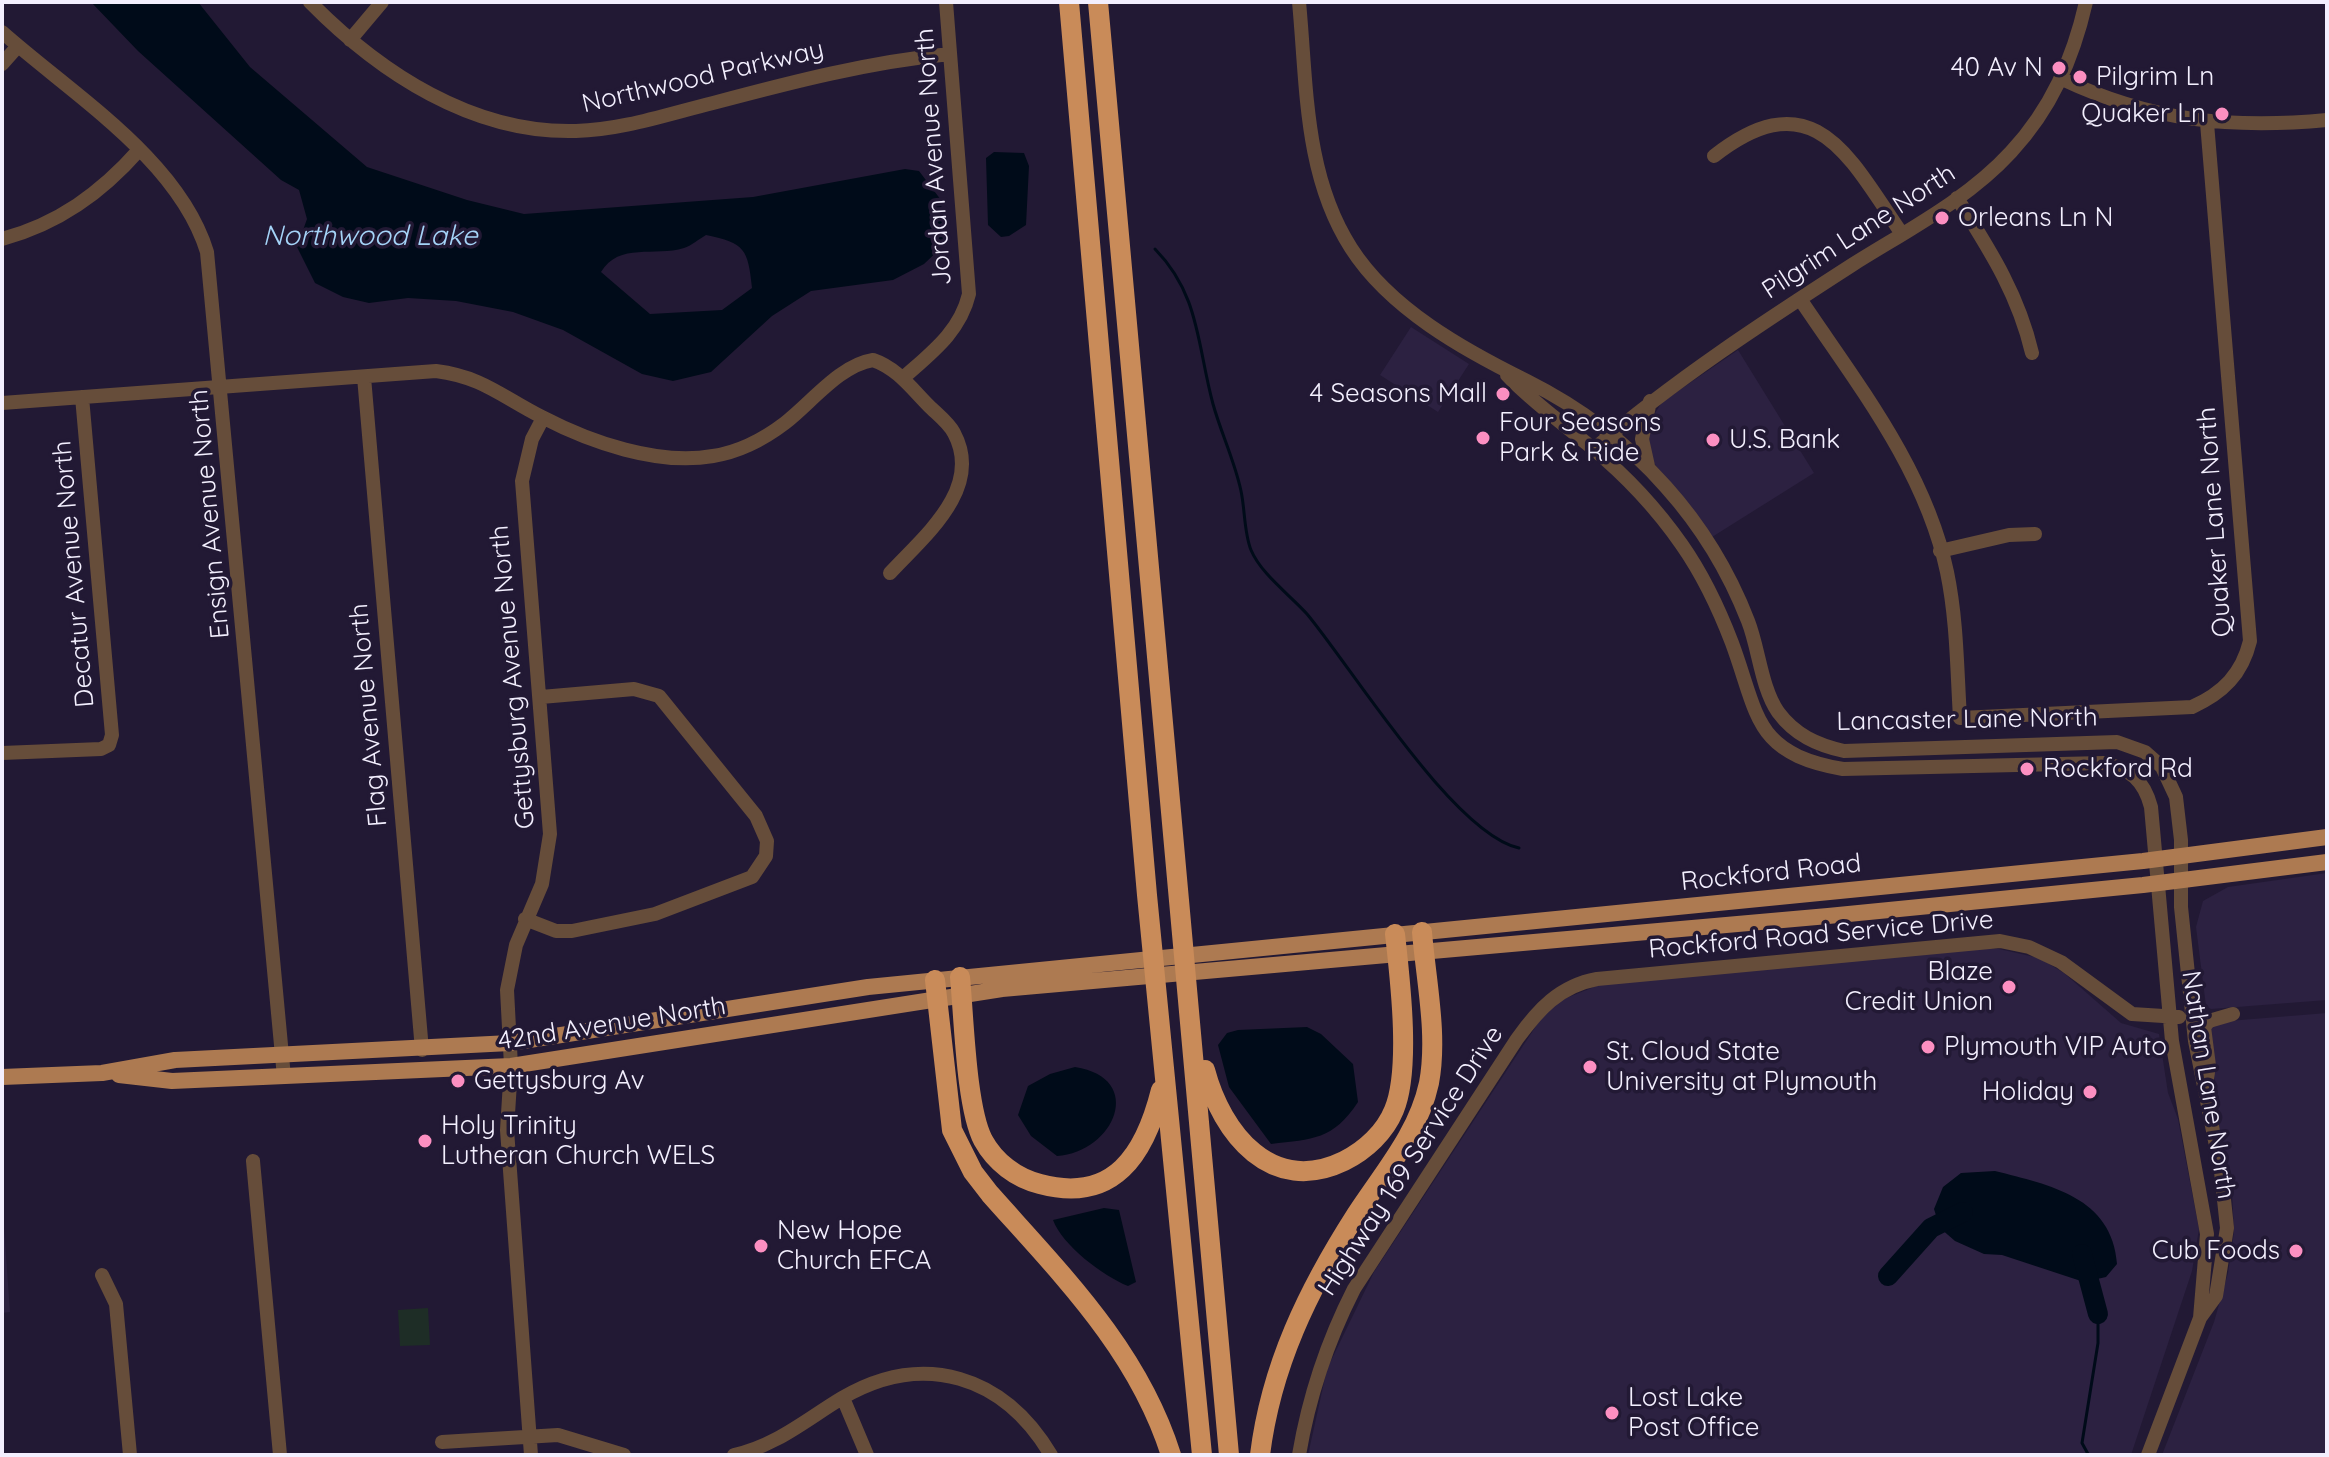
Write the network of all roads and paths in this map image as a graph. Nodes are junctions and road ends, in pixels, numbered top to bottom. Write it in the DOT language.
graph roads {
  1 [pos="310,2"];
  2 [pos="382,2"];
  3 [pos="946,2"];
  4 [pos="1069,2"];
  5 [pos="1098,2"];
  6 [pos="1299,2"];
  7 [pos="2086,2"];
  8 [pos="2,32"];
  9 [pos="350,40"];
  10 [pos="18,46"];
  11 [pos="950,54"];
  12 [pos="2,64"];
  13 [pos="2062,79"];
  14 [pos="2327,120"];
  15 [pos="2207,123"];
  16 [pos="139,150"];
  17 [pos="1714,156"];
  18 [pos="1957,198"];
  19 [pos="1902,234"];
  20 [pos="2,239"];
  21 [pos="1800,299"];
  22 [pos="2032,353"];
  23 [pos="1504,372"];
  24 [pos="364,377"];
  25 [pos="903,378"];
  26 [pos="222,388"];
  27 [pos="82,397"];
  28 [pos="1650,401"];
  29 [pos="2,403"];
  30 [pos="543,418"];
  31 [pos="1611,434"];
  32 [pos="1594,449"];
  33 [pos="1650,470"];
  34 [pos="2035,534"];
  35 [pos="1940,551"];
  36 [pos="890,573"];
  37 [pos="541,697"];
  38 [pos="2,753"];
  39 [pos="2327,837"];
  40 [pos="2181,856"];
  41 [pos="2157,859"];
  42 [pos="2327,862"];
  43 [pos="2180,881"];
  44 [pos="2158,884"];
  45 [pos="525,919"];
  46 [pos="1422,932"];
  47 [pos="1396,945"];
  48 [pos="1423,954"];
  49 [pos="1126,969"];
  50 [pos="961,985"];
  51 [pos="936,988"];
  52 [pos="1555,995"];
  53 [pos="2190,996"];
  54 [pos="2192,1017"];
  55 [pos="2170,1018"];
  56 [pos="1194,1042"];
  57 [pos="510,1043"];
  58 [pos="422,1050"];
  59 [pos="282,1056"];
  60 [pos="511,1066"];
  61 [pos="102,1073"];
  62 [pos="1165,1075"];
  63 [pos="2,1077"];
  64 [pos="284,1077"];
  65 [pos="2204,1098"];
  66 [pos="253,1161"];
  67 [pos="102,1275"];
  68 [pos="2200,1318"];
  69 [pos="843,1398"];
  70 [pos="529,1435"];
  71 [pos="442,1442"];
  72 [pos="130,1455"];
  73 [pos="280,1455"];
  74 [pos="531,1455"];
  75 [pos="624,1455"];
  76 [pos="734,1455"];
  77 [pos="867,1455"];
  78 [pos="1051,1455"];
  79 [pos="1171,1455"];
  80 [pos="1202,1455"];
  81 [pos="1229,1455"];
  82 [pos="1260,1455"];
  83 [pos="1299,1455"];
  84 [pos="2148,1455"];
  1 -- 9 [label="street, Northwood Parkway"];
  2 -- 9 [label="street"];
  3 -- 11 [label="street, Jordan Avenue North"];
  4 -- 62 [label="highway"];
  5 -- 56 [label="highway"];
  6 -- 23 [label="street, Lancaster Lane North"];
  7 -- 13 [label="street, Pilgrim Lane North"];
  8 -- 10 [label="street, Ensign Avenue North"];
  9 -- 11 [label="street, Northwood Parkway"];
  10 -- 12 [label="street"];
  10 -- 16 [label="street, Ensign Avenue North"];
  11 -- 25 [label="street, Jordan Avenue North"];
  13 -- 15 [label="street"];
  13 -- 18 [label="street, Pilgrim Lane North"];
  14 -- 15 [label="street"];
  15 -- 35 [label="street, Quaker Lane North"];
  16 -- 20 [label="street"];
  16 -- 26 [label="street, Ensign Avenue North"];
  17 -- 19 [label="street"];
  18 -- 19 [label="street, Pilgrim Lane North"];
  18 -- 22 [label="street"];
  19 -- 21 [label="street, Pilgrim Lane North"];
  21 -- 28 [label="street, Pilgrim Lane North"];
  21 -- 35 [label="street"];
  23 -- 31 [label="street, Lancaster Lane North"];
  23 -- 32 [label="street, Lancaster Lane North"];
  24 -- 26 [label="street"];
  24 -- 30 [label="street"];
  24 -- 58 [label="street, Flag Avenue North"];
  25 -- 30 [label="street"];
  25 -- 36 [label="street"];
  26 -- 27 [label="street"];
  26 -- 59 [label="street, Ensign Avenue North"];
  27 -- 29 [label="street"];
  27 -- 38 [label="street, Decatur Avenue North"];
  28 -- 31 [label="street, Pilgrim Lane North"];
  28 -- 33 [label="street"];
  30 -- 37 [label="street, Gettysburg Avenue North"];
  31 -- 32 [label="street, Pilgrim Lane North"];
  31 -- 33 [label="street, Lancaster Lane North"];
  32 -- 41 [label="street, Lancaster Lane North"];
  33 -- 40 [label="street, Lancaster Lane North"];
  34 -- 35 [label="street"];
  37 -- 45 [label="street, Gettysburg Avenue North"];
  37 -- 45 [label="street"];
  39 -- 40 [label="main road, Rockford Road"];
  40 -- 41 [label="main road, Rockford Road"];
  40 -- 43 [label="street, Lancaster Lane North"];
  41 -- 44 [label="street, Nathan Lane North"];
  41 -- 46 [label="main road, Rockford Road"];
  42 -- 43 [label="main road, Rockford Road"];
  43 -- 44 [label="main road, Rockford Road"];
  43 -- 53 [label="street, Nathan Lane North"];
  44 -- 48 [label="main road, Rockford Road"];
  44 -- 55 [label="street, Nathan Lane North"];
  45 -- 57 [label="street, Gettysburg Avenue North"];
  46 -- 47 [label="main road, Rockford Road"];
  46 -- 48 [label="highway"];
  47 -- 48 [label="main road, Rockford Road"];
  47 -- 49 [label="main road, Rockford Road"];
  47 -- 56 [label="highway"];
  48 -- 82 [label="highway"];
  49 -- 50 [label="main road, 42nd Avenue North"];
  50 -- 51 [label="main road, 42nd Avenue North"];
  50 -- 62 [label="highway"];
  51 -- 57 [label="main road, 42nd Avenue North"];
  51 -- 60 [label="main road, 42nd Avenue North"];
  51 -- 79 [label="highway"];
  52 -- 55 [label="street, Rockford Road Service Drive"];
  52 -- 83 [label="street, Highway 169 Service Drive"];
  53 -- 54 [label="street, Nathan Lane North"];
  53 -- 65 [label="street"];
  54 -- 55 [label="street, Rockford Road Service Drive"];
  54 -- 65 [label="street, Nathan Lane North"];
  55 -- 68 [label="street, Nathan Lane North"];
  56 -- 81 [label="highway"];
  57 -- 58 [label="main road, 42nd Avenue North"];
  57 -- 60 [label="street, Gettysburg Avenue North"];
  58 -- 59 [label="main road, 42nd Avenue North"];
  59 -- 61 [label="main road, 42nd Avenue North"];
  59 -- 64 [label="street, Ensign Avenue North"];
  60 -- 64 [label="main road, 42nd Avenue North"];
  60 -- 70 [label="street, Gettysburg Avenue North"];
  61 -- 63 [label="main road, 42nd Avenue North"];
  61 -- 64 [label="main road, 42nd Avenue North"];
  62 -- 80 [label="highway"];
  65 -- 68 [label="street, Nathan Lane North"];
  66 -- 73 [label="street"];
  67 -- 72 [label="street"];
  68 -- 84 [label="street, Nathan Lane North"];
  69 -- 76 [label="street"];
  69 -- 77 [label="street"];
  69 -- 78 [label="street"];
  70 -- 71 [label="street"];
  70 -- 74 [label="street, Gettysburg Avenue North"];
  70 -- 75 [label="street"];
}
